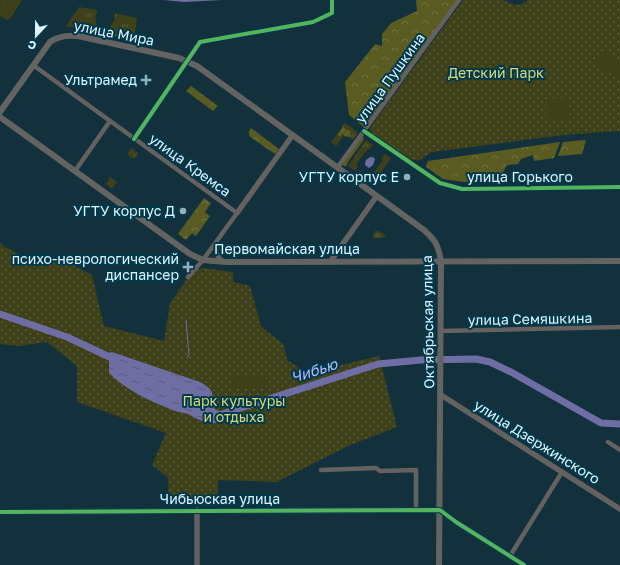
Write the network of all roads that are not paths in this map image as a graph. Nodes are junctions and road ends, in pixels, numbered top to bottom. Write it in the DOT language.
graph roads {
  1 [pos="332,0"];
  2 [pos="460,0"];
  3 [pos="188,61"];
  4 [pos="33,65"];
  5 [pos="0,112"];
  6 [pos="0,117"];
  7 [pos="110,120"];
  8 [pos="364,131"];
  9 [pos="292,136"];
  10 [pos="134,139"];
  11 [pos="337,168"];
  12 [pos="75,171"];
  13 [pos="620,187"];
  14 [pos="376,197"];
  15 [pos="237,213"];
  16 [pos="216,244"];
  17 [pos="203,260"];
  18 [pos="620,260"];
  19 [pos="441,261"];
  20 [pos="226,262"];
  21 [pos="330,262"];
  22 [pos="188,277"];
  23 [pos="620,327"];
  24 [pos="440,331"];
  25 [pos="441,395"];
  26 [pos="608,442"];
  27 [pos="620,450"];
  28 [pos="321,470"];
  29 [pos="562,472"];
  30 [pos="620,509"];
  31 [pos="197,510"];
  32 [pos="416,510"];
  33 [pos="440,510"];
  34 [pos="0,512"];
  35 [pos="510,556"];
  36 [pos="197,565"];
  37 [pos="439,565"];
  38 [pos="524,565"];
  1 -- 3 [label="street"];
  2 -- 8 [label="street, улица Пушкина"];
  3 -- 4 [label="main road, улица Мира"];
  3 -- 9 [label="main road, Октябрьская улица"];
  3 -- 10 [label="street"];
  4 -- 5 [label="main road, улица Мира"];
  4 -- 7 [label="street, улица Кремса"];
  6 -- 12 [label="main road, Первомайская улица"];
  7 -- 10 [label="street, улица Кремса"];
  7 -- 12 [label="street"];
  8 -- 11 [label="street, улица Пушкина"];
  8 -- 13 [label="street, улица Горького"];
  9 -- 11 [label="main road, Октябрьская улица"];
  9 -- 15 [label="street"];
  10 -- 15 [label="street, улица Кремса"];
  11 -- 14 [label="main road, Октябрьская улица"];
  12 -- 17 [label="main road, Первомайская улица"];
  14 -- 19 [label="main road, Октябрьская улица"];
  14 -- 21 [label="street"];
  15 -- 16 [label="street"];
  16 -- 17 [label="street"];
  16 -- 20 [label="street"];
  17 -- 20 [label="main road, Первомайская улица"];
  17 -- 22 [label="street"];
  18 -- 19 [label="main road, Первомайская улица"];
  19 -- 21 [label="main road, Первомайская улица"];
  19 -- 24 [label="main road, Октябрьская улица"];
  20 -- 21 [label="main road, Первомайская улица"];
  23 -- 24 [label="street, улица Семяшкина"];
  24 -- 25 [label="main road, Октябрьская улица"];
  25 -- 29 [label="street, улица Дзержинского"];
  25 -- 33 [label="main road, Октябрьская улица"];
  26 -- 27 [label="street"];
  28 -- 32 [label="street"];
  29 -- 30 [label="street, улица Дзержинского"];
  29 -- 35 [label="street"];
  31 -- 32 [label="street, Чибьюская улица"];
  31 -- 34 [label="street, Чибьюская улица"];
  31 -- 36 [label="street"];
  32 -- 33 [label="street, Чибьюская улица"];
  33 -- 35 [label="street"];
  33 -- 37 [label="main road, Октябрьская улица"];
  35 -- 38 [label="street"];
}
